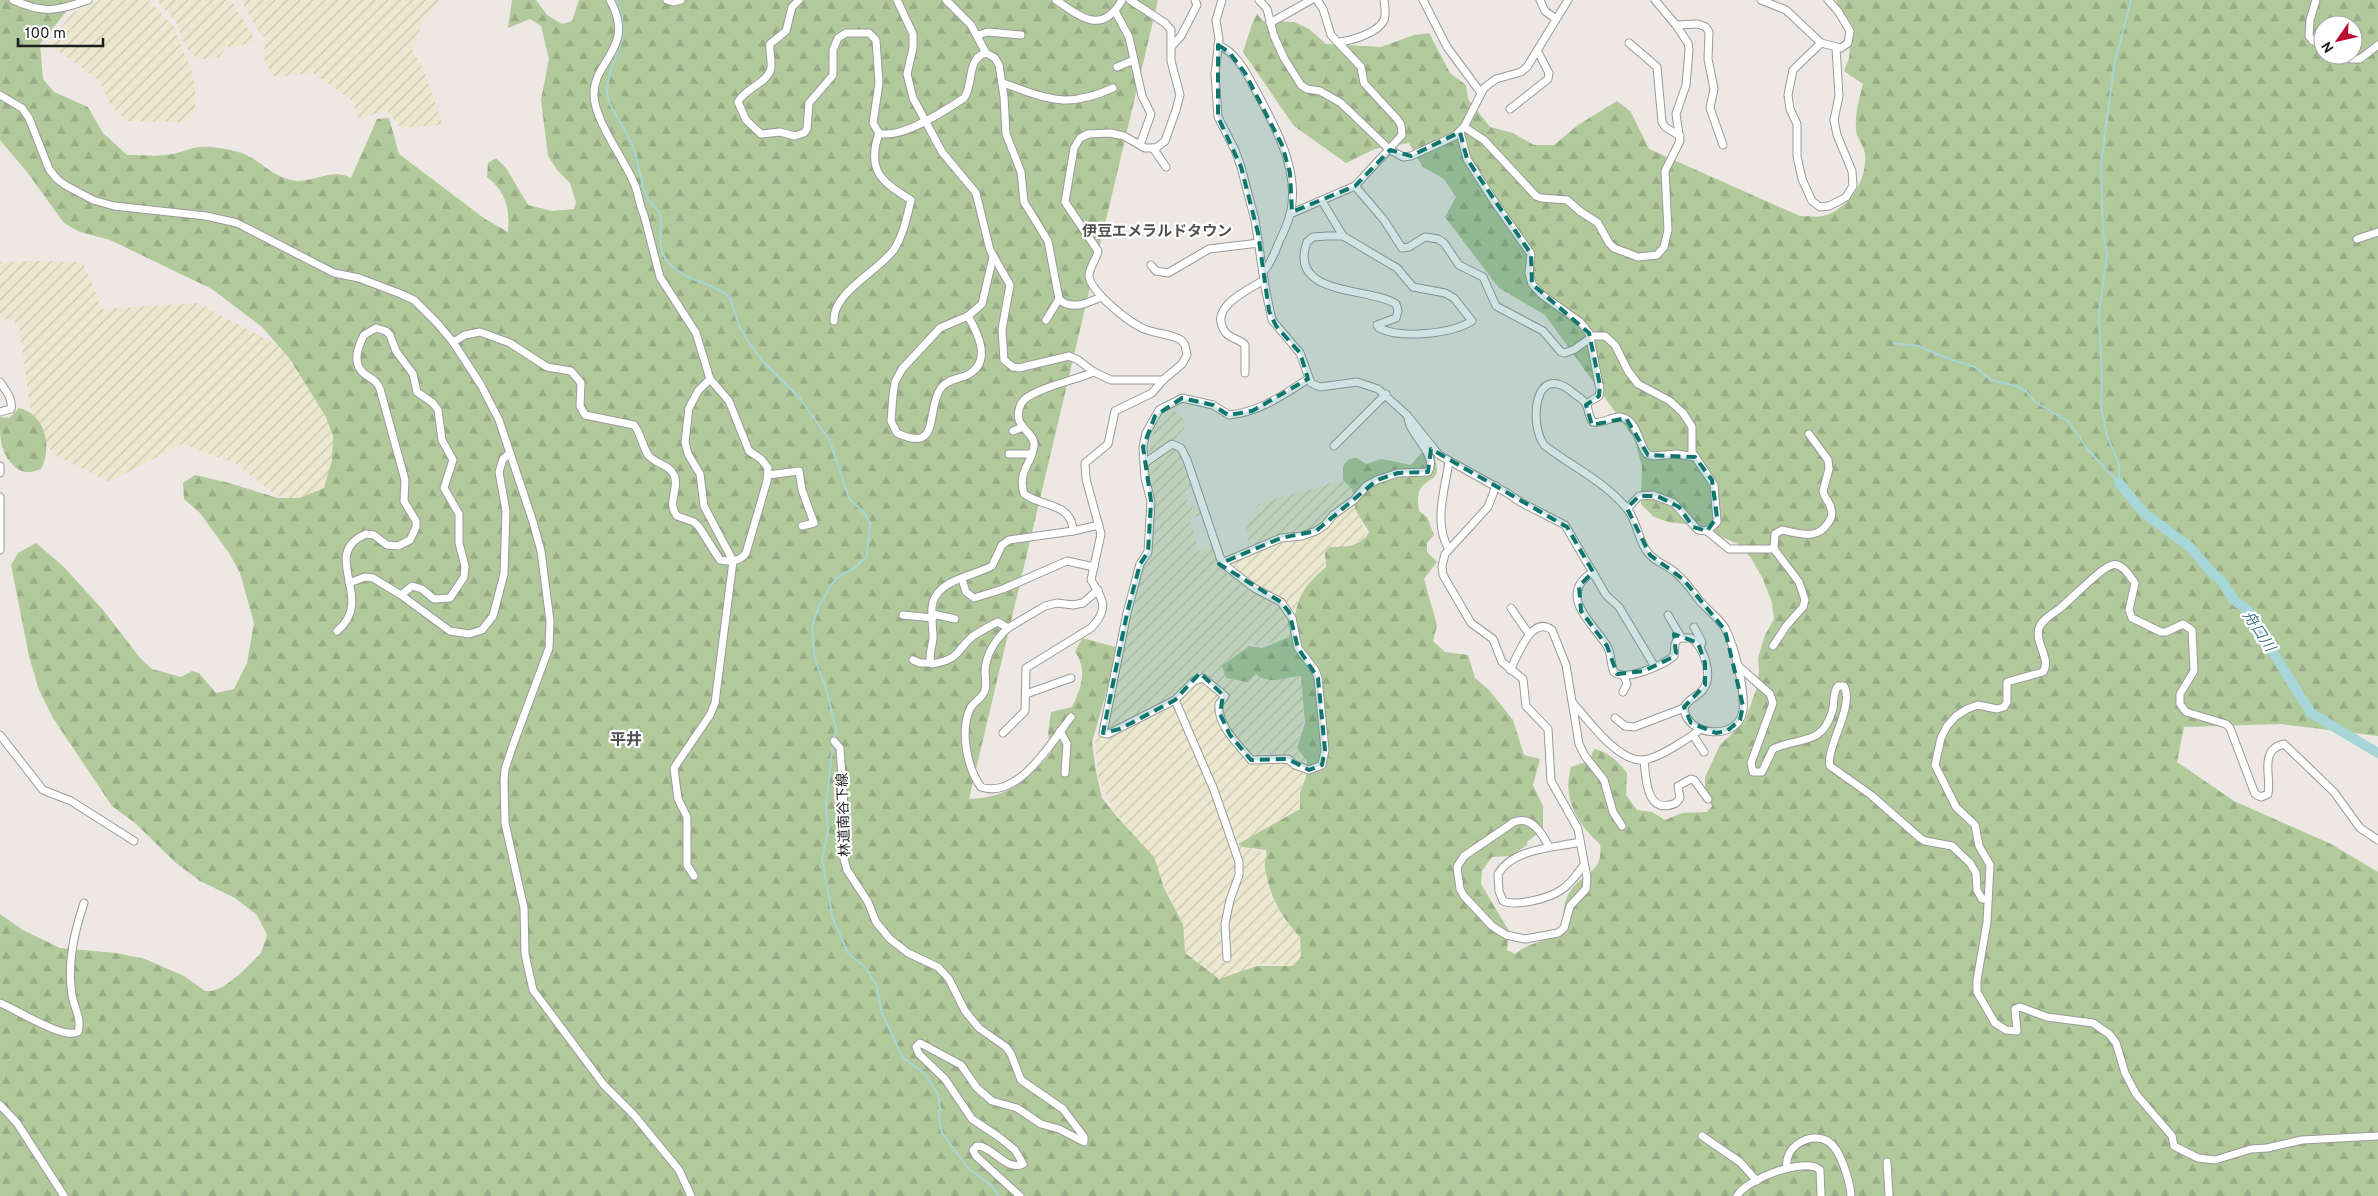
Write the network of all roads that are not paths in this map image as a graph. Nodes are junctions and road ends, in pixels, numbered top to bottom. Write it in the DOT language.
graph roads {
  1 [pos="13,0"];
  2 [pos="88,0"];
  3 [pos="610,0"];
  4 [pos="667,0"];
  5 [pos="681,0"];
  6 [pos="799,0"];
  7 [pos="897,0"];
  8 [pos="946,0"];
  9 [pos="1056,0"];
  10 [pos="1122,0"];
  11 [pos="1130,0"];
  12 [pos="1195,0"];
  13 [pos="1222,0"];
  14 [pos="1259,0"];
  15 [pos="1311,0"];
  16 [pos="1317,0"];
  17 [pos="1384,0"];
  18 [pos="1422,0"];
  19 [pos="1540,0"];
  20 [pos="1568,0"];
  21 [pos="1655,0"];
  22 [pos="1761,0"];
  23 [pos="1828,0"];
  24 [pos="2316,0"];
  25 [pos="1115,11"];
  26 [pos="1556,19"];
  27 [pos="1270,23"];
  28 [pos="1676,25"];
  29 [pos="1021,35"];
  30 [pos="978,36"];
  31 [pos="2313,41"];
  32 [pos="1338,42"];
  33 [pos="1822,43"];
  34 [pos="1629,44"];
  35 [pos="1218,45"];
  36 [pos="2378,45"];
  37 [pos="1172,46"];
  38 [pos="1836,48"];
  39 [pos="1538,52"];
  40 [pos="986,53"];
  41 [pos="2363,57"];
  42 [pos="1134,60"];
  43 [pos="1117,67"];
  44 [pos="1003,83"];
  45 [pos="1113,88"];
  46 [pos="1481,93"];
  47 [pos="0,95"];
  48 [pos="1510,109"];
  49 [pos="926,122"];
  50 [pos="1462,130"];
  51 [pos="879,134"];
  52 [pos="1680,136"];
  53 [pos="1140,145"];
  54 [pos="1724,145"];
  55 [pos="1153,148"];
  56 [pos="1390,150"];
  57 [pos="1166,167"];
  58 [pos="1355,186"];
  59 [pos="1322,201"];
  60 [pos="1290,214"];
  61 [pos="2378,232"];
  62 [pos="1343,236"];
  63 [pos="2357,239"];
  64 [pos="1259,243"];
  65 [pos="993,257"];
  66 [pos="1151,264"];
  67 [pos="1263,272"];
  68 [pos="1264,280"];
  69 [pos="1102,297"];
  70 [pos="1059,298"];
  71 [pos="968,316"];
  72 [pos="1046,320"];
  73 [pos="834,321"];
  74 [pos="1590,339"];
  75 [pos="453,342"];
  76 [pos="1094,372"];
  77 [pos="1245,373"];
  78 [pos="710,379"];
  79 [pos="1308,379"];
  80 [pos="1162,380"];
  81 [pos="0,382"];
  82 [pos="1386,394"];
  83 [pos="1586,404"];
  84 [pos="0,412"];
  85 [pos="1408,415"];
  86 [pos="1022,427"];
  87 [pos="1013,431"];
  88 [pos="1810,434"];
  89 [pos="1334,446"];
  90 [pos="510,453"];
  91 [pos="1009,454"];
  92 [pos="1031,454"];
  93 [pos="1695,457"];
  94 [pos="1146,462"];
  95 [pos="1449,462"];
  96 [pos="0,466"];
  97 [pos="0,473"];
  98 [pos="768,475"];
  99 [pos="1496,486"];
  100 [pos="0,498"];
  101 [pos="1627,509"];
  102 [pos="1099,525"];
  103 [pos="802,526"];
  104 [pos="1073,531"];
  105 [pos="1706,531"];
  106 [pos="1774,549"];
  107 [pos="0,550"];
  108 [pos="1449,550"];
  109 [pos="733,562"];
  110 [pos="1222,563"];
  111 [pos="1094,567"];
  112 [pos="1593,572"];
  113 [pos="962,579"];
  114 [pos="349,583"];
  115 [pos="1098,590"];
  116 [pos="401,595"];
  117 [pos="1511,608"];
  118 [pos="904,615"];
  119 [pos="1668,615"];
  120 [pos="933,616"];
  121 [pos="955,618"];
  122 [pos="1694,627"];
  123 [pos="1008,628"];
  124 [pos="337,631"];
  125 [pos="1529,634"];
  126 [pos="1681,638"];
  127 [pos="1700,646"];
  128 [pos="1773,646"];
  129 [pos="913,660"];
  130 [pos="930,663"];
  131 [pos="1737,665"];
  132 [pos="1655,667"];
  133 [pos="1510,670"];
  134 [pos="1624,676"];
  135 [pos="1071,678"];
  136 [pos="1623,692"];
  137 [pos="1026,694"];
  138 [pos="1175,700"];
  139 [pos="1573,702"];
  140 [pos="1684,708"];
  141 [pos="1071,718"];
  142 [pos="1615,718"];
  143 [pos="1701,729"];
  144 [pos="1060,731"];
  145 [pos="1003,733"];
  146 [pos="1693,734"];
  147 [pos="0,736"];
  148 [pos="834,740"];
  149 [pos="1704,752"];
  150 [pos="1644,760"];
  151 [pos="1065,773"];
  152 [pos="1708,799"];
  153 [pos="1622,826"];
  154 [pos="2378,840"];
  155 [pos="134,841"];
  156 [pos="1580,842"];
  157 [pos="1549,847"];
  158 [pos="1583,866"];
  159 [pos="694,876"];
  160 [pos="1988,899"];
  161 [pos="84,903"];
  162 [pos="1227,958"];
  163 [pos="0,1003"];
  164 [pos="0,1105"];
  165 [pos="1702,1136"];
  166 [pos="2378,1136"];
  167 [pos="1887,1162"];
  168 [pos="1786,1168"];
  169 [pos="1757,1181"];
  170 [pos="64,1196"];
  171 [pos="691,1196"];
  172 [pos="1020,1196"];
  173 [pos="1738,1196"];
  174 [pos="1820,1196"];
  175 [pos="1851,1196"];
  176 [pos="1889,1196"];
  1 -- 2 [label="street"];
  3 -- 78 [label="street"];
  4 -- 5 [label="street"];
  6 -- 51 [label="street"];
  7 -- 49 [label="street"];
  8 -- 30 [label="street"];
  9 -- 25 [label="street"];
  10 -- 25 [label="street"];
  11 -- 37 [label="street"];
  12 -- 37 [label="street"];
  13 -- 35 [label="street"];
  14 -- 27 [label="street"];
  15 -- 27 [label="street"];
  16 -- 32 [label="street"];
  17 -- 32 [label="street"];
  18 -- 46 [label="street"];
  19 -- 26 [label="street"];
  20 -- 26 [label="street"];
  21 -- 28 [label="street"];
  22 -- 33 [label="street"];
  23 -- 38 [label="street"];
  24 -- 31 [label="street"];
  25 -- 42 [label="street"];
  26 -- 39 [label="street"];
  27 -- 56 [label="street"];
  28 -- 52 [label="street"];
  28 -- 54 [label="street"];
  29 -- 30 [label="street"];
  30 -- 40 [label="street"];
  32 -- 56 [label="street"];
  33 -- 38 [label="street"];
  33 -- 38 [label="street"];
  34 -- 52 [label="street"];
  35 -- 60 [label="street"];
  35 -- 64 [label="street"];
  36 -- 41 [label="street"];
  37 -- 55 [label="street"];
  39 -- 46 [label="street"];
  39 -- 48 [label="street"];
  40 -- 44 [label="street"];
  40 -- 49 [label="street"];
  42 -- 43 [label="street"];
  42 -- 53 [label="street"];
  44 -- 45 [label="street"];
  44 -- 70 [label="street"];
  46 -- 50 [label="street"];
  47 -- 75 [label="street"];
  49 -- 51 [label="street"];
  49 -- 65 [label="street"];
  50 -- 52 [label="street"];
  50 -- 56 [label="street"];
  50 -- 74 [label="street"];
  51 -- 73 [label="street"];
  53 -- 55 [label="street"];
  53 -- 69 [label="street"];
  55 -- 57 [label="street"];
  56 -- 58 [label="street"];
  58 -- 59 [label="street"];
  58 -- 74 [label="street"];
  59 -- 60 [label="street"];
  59 -- 62 [label="street"];
  60 -- 67 [label="street"];
  61 -- 63 [label="street"];
  62 -- 62 [label="street"];
  64 -- 66 [label="street"];
  64 -- 67 [label="street"];
  65 -- 71 [label="street"];
  65 -- 76 [label="street"];
  67 -- 68 [label="street"];
  68 -- 77 [label="street"];
  68 -- 79 [label="street"];
  69 -- 70 [label="street"];
  69 -- 80 [label="street"];
  70 -- 72 [label="street"];
  71 -- 71 [label="street"];
  74 -- 83 [label="street"];
  74 -- 93 [label="street"];
  75 -- 90 [label="street"];
  75 -- 109 [label="street"];
  76 -- 80 [label="street"];
  76 -- 86 [label="street"];
  78 -- 98 [label="street"];
  78 -- 109 [label="street"];
  79 -- 82 [label="street"];
  79 -- 94 [label="street"];
  80 -- 102 [label="street"];
  81 -- 84 [label="street"];
  82 -- 85 [label="street"];
  82 -- 89 [label="street"];
  83 -- 93 [label="street"];
  83 -- 101 [label="street"];
  85 -- 95 [label="street"];
  85 -- 110 [label="street"];
  86 -- 87 [label="street"];
  86 -- 92 [label="street"];
  88 -- 106 [label="street"];
  90 -- 116 [label="street"];
  90 -- 171 [label="street"];
  91 -- 92 [label="street"];
  92 -- 104 [label="street"];
  93 -- 105 [label="street"];
  94 -- 110 [label="street"];
  94 -- 138 [label="street"];
  95 -- 99 [label="street"];
  95 -- 108 [label="street"];
  96 -- 97 [label="street"];
  98 -- 103 [label="street"];
  98 -- 109 [label="street"];
  99 -- 108 [label="street"];
  99 -- 112 [label="street"];
  100 -- 107 [label="street"];
  101 -- 105 [label="street"];
  101 -- 131 [label="street"];
  102 -- 104 [label="street"];
  102 -- 111 [label="street"];
  104 -- 113 [label="street"];
  105 -- 106 [label="street"];
  106 -- 128 [label="street"];
  108 -- 133 [label="street"];
  109 -- 159 [label="street"];
  110 -- 138 [label="street"];
  111 -- 113 [label="street"];
  111 -- 115 [label="street"];
  112 -- 132 [label="street"];
  112 -- 134 [label="street"];
  113 -- 120 [label="street"];
  114 -- 116 [label="street"];
  114 -- 116 [label="street"];
  114 -- 124 [label="street"];
  115 -- 123 [label="street"];
  115 -- 137 [label="street"];
  117 -- 125 [label="street"];
  118 -- 120 [label="street"];
  119 -- 126 [label="street"];
  120 -- 121 [label="street"];
  120 -- 130 [label="street"];
  122 -- 127 [label="street"];
  123 -- 130 [label="street"];
  123 -- 144 [label="street"];
  125 -- 133 [label="street"];
  125 -- 139 [label="street"];
  126 -- 127 [label="street"];
  126 -- 132 [label="street"];
  127 -- 140 [label="street"];
  129 -- 130 [label="street"];
  131 -- 143 [label="street"];
  131 -- 160 [label="street"];
  132 -- 134 [label="street"];
  133 -- 156 [label="street"];
  134 -- 136 [label="street"];
  135 -- 137 [label="street"];
  137 -- 145 [label="street"];
  138 -- 162 [label="street"];
  139 -- 150 [label="street"];
  139 -- 153 [label="street"];
  140 -- 142 [label="street"];
  140 -- 143 [label="street"];
  141 -- 144 [label="street"];
  143 -- 146 [label="street"];
  144 -- 151 [label="street"];
  146 -- 149 [label="street"];
  146 -- 150 [label="street"];
  147 -- 155 [label="street"];
  148 -- 172 [label="street, 林道南谷下線"];
  150 -- 152 [label="street"];
  154 -- 160 [label="street"];
  156 -- 157 [label="street"];
  156 -- 158 [label="street"];
  157 -- 158 [label="street"];
  157 -- 158 [label="street"];
  160 -- 166 [label="street"];
  161 -- 163 [label="street"];
  164 -- 170 [label="street"];
  165 -- 169 [label="street"];
  167 -- 176 [label="street"];
  168 -- 169 [label="street"];
  168 -- 174 [label="street"];
  168 -- 175 [label="street"];
  169 -- 173 [label="street"];
}
